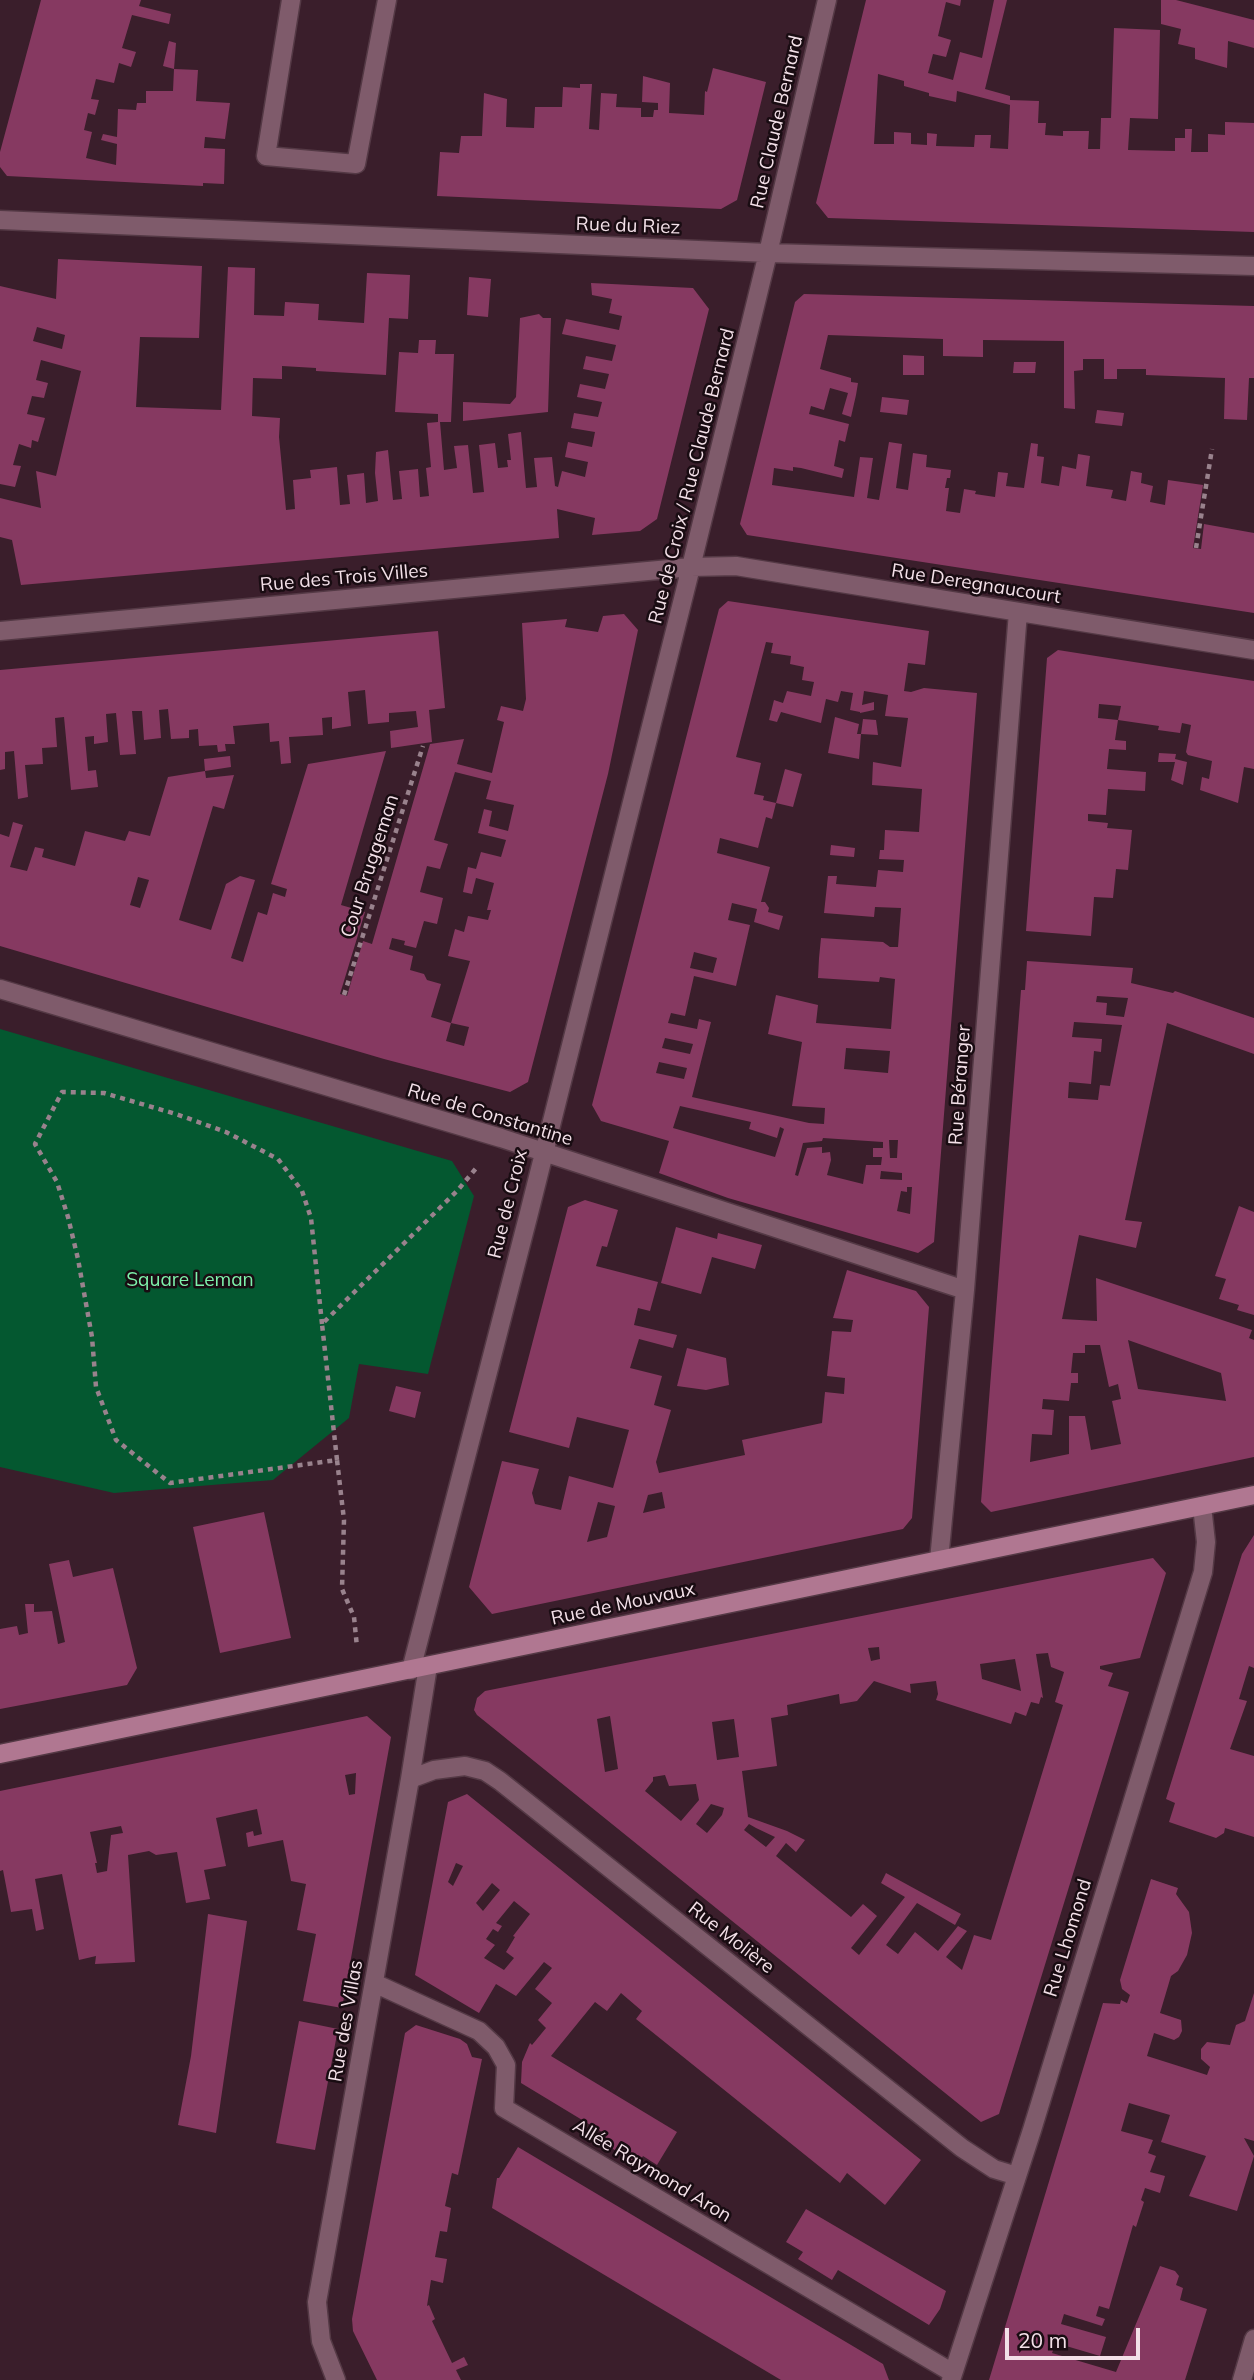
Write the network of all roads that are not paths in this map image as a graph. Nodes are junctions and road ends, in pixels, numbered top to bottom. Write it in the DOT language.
graph roads {
  1 [pos="291,0"];
  2 [pos="387,0"];
  3 [pos="827,0"];
  4 [pos="0,220"];
  5 [pos="768,253"];
  6 [pos="1254,266"];
  7 [pos="691,567"];
  8 [pos="1018,612"];
  9 [pos="0,631"];
  10 [pos="1254,650"];
  11 [pos="655,708"];
  12 [pos="0,989"];
  13 [pos="543,1153"];
  14 [pos="965,1290"];
  15 [pos="1254,1495"];
  16 [pos="1202,1506"];
  17 [pos="939,1560"];
  18 [pos="419,1668"];
  19 [pos="0,1754"];
  20 [pos="410,1779"];
  21 [pos="374,1983"];
  22 [pos="1017,2176"];
  23 [pos="1254,2339"];
  24 [pos="952,2377"];
  25 [pos="336,2380"];
  26 [pos="1242,2380"];
  1 -- 2 [label="street"];
  3 -- 5 [label="street, Rue Claude Bernard"];
  4 -- 5 [label="street, Rue du Riez"];
  5 -- 6 [label="street, Rue du Riez"];
  5 -- 7 [label="street, Rue de Croix / Rue Claude Bernard"];
  7 -- 8 [label="street, Rue Deregnaucourt"];
  7 -- 9 [label="street, Rue des Trois Villes"];
  7 -- 11 [label="street, Rue de Croix / Rue Claude Bernard"];
  8 -- 10 [label="street, Rue Deregnaucourt"];
  8 -- 14 [label="street, Rue Béranger"];
  11 -- 13 [label="street, Rue de Croix"];
  12 -- 13 [label="street, Rue de Constantine"];
  13 -- 14 [label="street, Rue de Constantine"];
  13 -- 18 [label="street, Rue de Croix"];
  14 -- 17 [label="street, Rue Béranger"];
  15 -- 16 [label="main road, Rue de Mouvaux"];
  16 -- 17 [label="main road, Rue de Mouvaux"];
  16 -- 22 [label="street, Rue Lhomond"];
  17 -- 18 [label="main road, Rue de Mouvaux"];
  18 -- 19 [label="main road, Rue de Mouvaux"];
  18 -- 20 [label="street, Rue des Villas"];
  20 -- 21 [label="street, Rue des Villas"];
  20 -- 22 [label="street, Rue Molière"];
  21 -- 24 [label="street, Allée Raymond Aron"];
  21 -- 25 [label="street, Rue des Villas"];
  22 -- 24 [label="street, Rue Lhomond"];
  23 -- 26 [label="street"];
}
